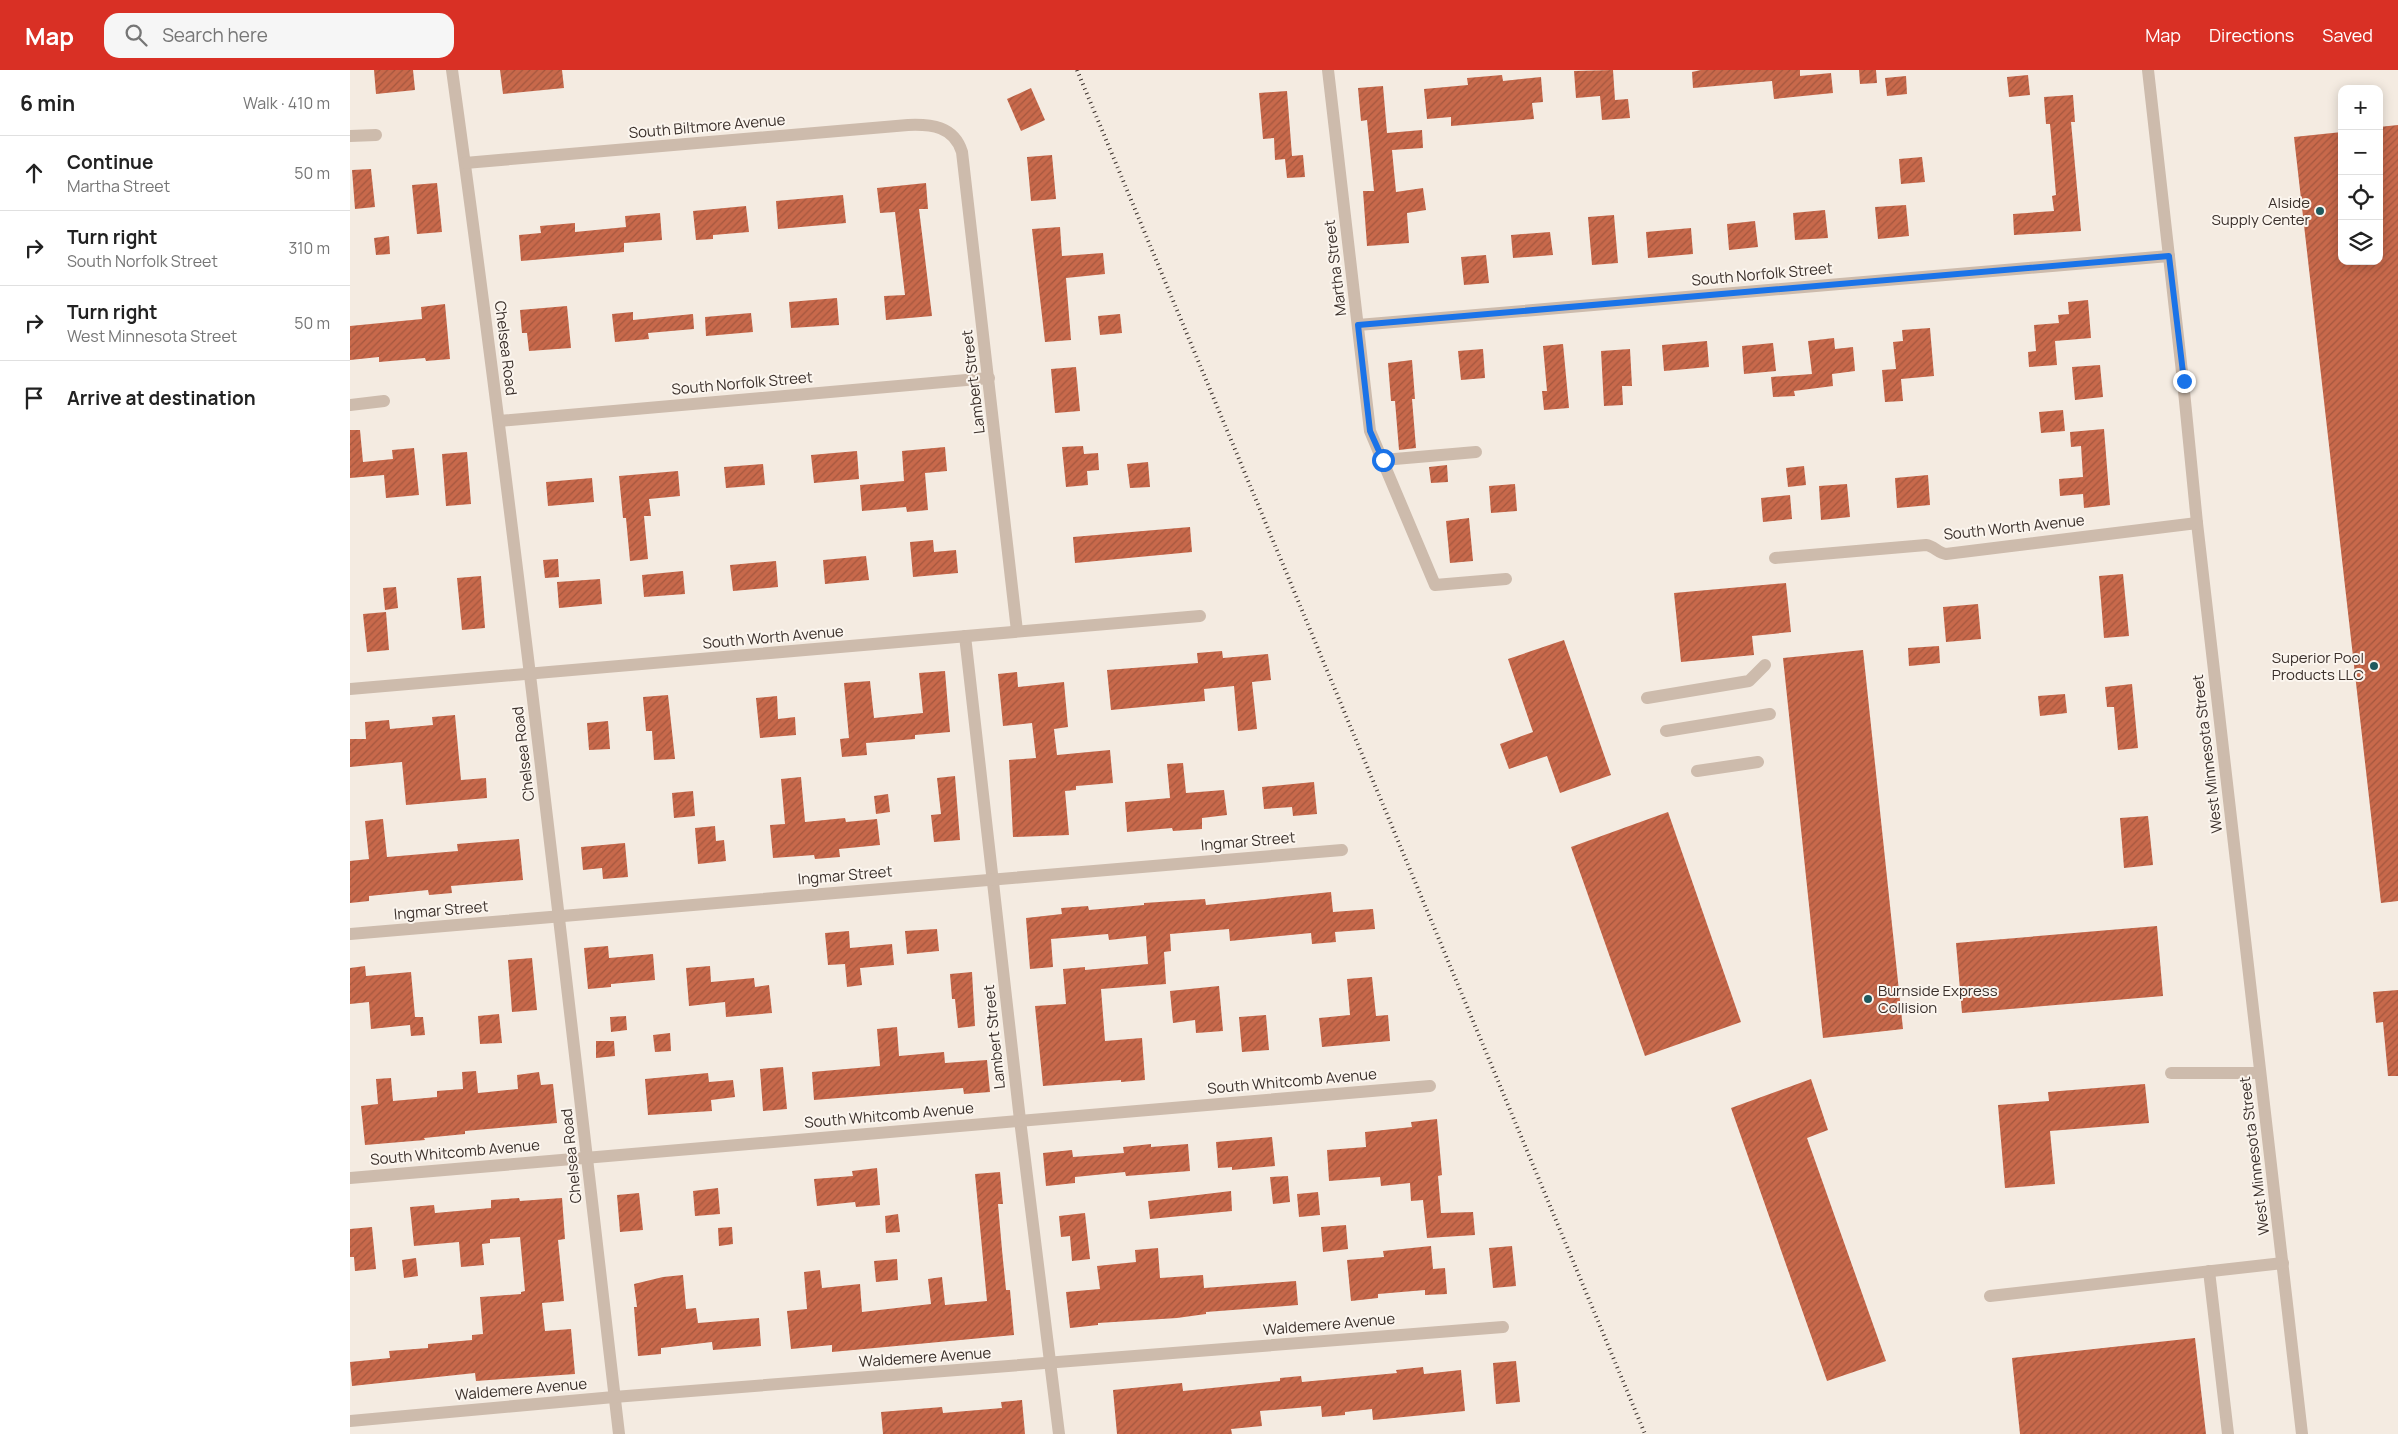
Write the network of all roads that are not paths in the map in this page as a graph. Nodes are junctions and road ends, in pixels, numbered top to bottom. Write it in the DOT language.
graph roads {
  1 [pos="452,70"];
  2 [pos="1328,70"];
  3 [pos="2148,70"];
  4 [pos="949,133"];
  5 [pos="376,134"];
  6 [pos="350,136"];
  7 [pos="465,163"];
  8 [pos="2169,256"];
  9 [pos="1358,325"];
  10 [pos="989,378"];
  11 [pos="384,401"];
  12 [pos="350,405"];
  13 [pos="499,421"];
  14 [pos="1476,452"];
  15 [pos="1383,460"];
  16 [pos="2196,523"];
  17 [pos="1776,558"];
  18 [pos="1506,580"];
  19 [pos="1200,616"];
  20 [pos="1017,631"];
  21 [pos="965,636"];
  22 [pos="1765,665"];
  23 [pos="529,674"];
  24 [pos="350,689"];
  25 [pos="1647,698"];
  26 [pos="1770,714"];
  27 [pos="1666,730"];
  28 [pos="1758,762"];
  29 [pos="1697,771"];
  30 [pos="1342,850"];
  31 [pos="993,878"];
  32 [pos="559,917"];
  33 [pos="350,934"];
  34 [pos="2260,1072"];
  35 [pos="2171,1073"];
  36 [pos="1430,1086"];
  37 [pos="1020,1120"];
  38 [pos="587,1156"];
  39 [pos="350,1178"];
  40 [pos="2283,1263"];
  41 [pos="2209,1272"];
  42 [pos="1990,1296"];
  43 [pos="1503,1327"];
  44 [pos="1050,1363"];
  45 [pos="614,1397"];
  46 [pos="350,1422"];
  47 [pos="619,1434"];
  48 [pos="1059,1434"];
  49 [pos="2228,1434"];
  50 [pos="2302,1434"];
  1 -- 7 [label="street, Chelsea Road"];
  2 -- 9 [label="street, Martha Street"];
  3 -- 8 [label="street, West Minnesota Street"];
  4 -- 7 [label="street, South Biltmore Avenue"];
  4 -- 10 [label="street, Lambert Street"];
  5 -- 6 [label="street"];
  7 -- 13 [label="street, Chelsea Road"];
  8 -- 9 [label="street, South Norfolk Street"];
  8 -- 16 [label="street, West Minnesota Street"];
  9 -- 15 [label="street, Martha Street"];
  10 -- 13 [label="street, South Norfolk Street"];
  10 -- 20 [label="street, Lambert Street"];
  11 -- 12 [label="street"];
  13 -- 23 [label="street, Chelsea Road"];
  14 -- 15 [label="street"];
  15 -- 18 [label="street"];
  16 -- 17 [label="street, South Worth Avenue"];
  16 -- 34 [label="street, West Minnesota Street"];
  19 -- 20 [label="street, South Worth Avenue"];
  20 -- 21 [label="street, South Worth Avenue"];
  21 -- 23 [label="street, South Worth Avenue"];
  21 -- 31 [label="street, Lambert Street"];
  22 -- 25 [label="street"];
  23 -- 24 [label="street, South Worth Avenue"];
  23 -- 32 [label="street, Chelsea Road"];
  26 -- 27 [label="street"];
  28 -- 29 [label="street"];
  30 -- 31 [label="street, Ingmar Street"];
  31 -- 32 [label="street, Ingmar Street"];
  31 -- 37 [label="street, Lambert Street"];
  32 -- 33 [label="street, Ingmar Street"];
  32 -- 38 [label="street, Chelsea Road"];
  34 -- 35 [label="street"];
  34 -- 40 [label="street, West Minnesota Street"];
  36 -- 37 [label="street, South Whitcomb Avenue"];
  37 -- 38 [label="street, South Whitcomb Avenue"];
  37 -- 44 [label="street, Lambert Street"];
  38 -- 39 [label="street, South Whitcomb Avenue"];
  38 -- 45 [label="street, Chelsea Road"];
  40 -- 41 [label="street"];
  40 -- 50 [label="street, West Minnesota Street"];
  41 -- 42 [label="street"];
  41 -- 49 [label="street"];
  43 -- 44 [label="street, Waldemere Avenue"];
  44 -- 45 [label="street, Waldemere Avenue"];
  44 -- 48 [label="street, Lambert Street"];
  45 -- 46 [label="street, Waldemere Avenue"];
  45 -- 47 [label="street, Chelsea Road"];
}
